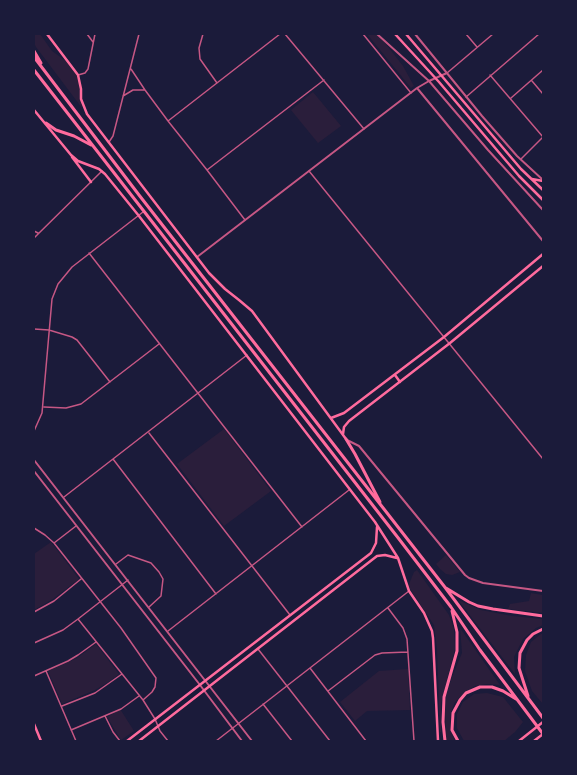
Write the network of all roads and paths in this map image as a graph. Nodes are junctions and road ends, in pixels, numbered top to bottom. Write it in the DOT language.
graph roads {
  1 [pos="47,34"];
  2 [pos="139,34"];
  3 [pos="203,34"];
  4 [pos="280,34"];
  5 [pos="284,34"];
  6 [pos="363,34"];
  7 [pos="377,34"];
  8 [pos="395,34"];
  9 [pos="406,34"];
  10 [pos="415,34"];
  11 [pos="466,34"];
  12 [pos="493,34"];
  13 [pos="539,34"];
  14 [pos="88,35"];
  15 [pos="95,35"];
  16 [pos="93,42"];
  17 [pos="478,47"];
  18 [pos="34,51"];
  19 [pos="34,57"];
  20 [pos="131,69"];
  21 [pos="543,70"];
  22 [pos="34,71"];
  23 [pos="45,71"];
  24 [pos="447,73"];
  25 [pos="78,75"];
  26 [pos="490,75"];
  27 [pos="442,76"];
  28 [pos="435,78"];
  29 [pos="324,80"];
  30 [pos="532,80"];
  31 [pos="430,81"];
  32 [pos="218,83"];
  33 [pos="417,88"];
  34 [pos="145,90"];
  35 [pos="411,93"];
  36 [pos="543,94"];
  37 [pos="123,96"];
  38 [pos="466,97"];
  39 [pos="510,98"];
  40 [pos="34,111"];
  41 [pos="168,121"];
  42 [pos="46,123"];
  43 [pos="364,129"];
  44 [pos="543,137"];
  45 [pos="109,142"];
  46 [pos="92,145"];
  47 [pos="70,155"];
  48 [pos="521,159"];
  49 [pos="207,170"];
  50 [pos="102,171"];
  51 [pos="309,171"];
  52 [pos="532,180"];
  53 [pos="543,180"];
  54 [pos="90,182"];
  55 [pos="543,190"];
  56 [pos="543,200"];
  57 [pos="543,210"];
  58 [pos="145,211"];
  59 [pos="139,216"];
  60 [pos="245,220"];
  61 [pos="34,231"];
  62 [pos="38,232"];
  63 [pos="34,238"];
  64 [pos="543,241"];
  65 [pos="89,253"];
  66 [pos="543,254"];
  67 [pos="197,257"];
  68 [pos="543,266"];
  69 [pos="34,329"];
  70 [pos="49,330"];
  71 [pos="444,337"];
  72 [pos="450,343"];
  73 [pos="159,344"];
  74 [pos="247,355"];
  75 [pos="395,375"];
  76 [pos="110,382"];
  77 [pos="400,382"];
  78 [pos="198,393"];
  79 [pos="43,407"];
  80 [pos="330,418"];
  81 [pos="34,431"];
  82 [pos="149,432"];
  83 [pos="342,434"];
  84 [pos="346,439"];
  85 [pos="113,459"];
  86 [pos="543,459"];
  87 [pos="34,460"];
  88 [pos="34,471"];
  89 [pos="350,489"];
  90 [pos="64,497"];
  91 [pos="71,506"];
  92 [pos="382,507"];
  93 [pos="65,511"];
  94 [pos="77,525"];
  95 [pos="377,526"];
  96 [pos="302,527"];
  97 [pos="34,528"];
  98 [pos="54,543"];
  99 [pos="398,558"];
  100 [pos="116,564"];
  101 [pos="252,566"];
  102 [pos="349,570"];
  103 [pos="352,575"];
  104 [pos="82,579"];
  105 [pos="128,580"];
  106 [pos="123,585"];
  107 [pos="444,586"];
  108 [pos="409,591"];
  109 [pos="543,591"];
  110 [pos="216,594"];
  111 [pos="101,602"];
  112 [pos="148,607"];
  113 [pos="451,607"];
  114 [pos="388,608"];
  115 [pos="34,612"];
  116 [pos="290,615"];
  117 [pos="543,616"];
  118 [pos="78,619"];
  119 [pos="543,629"];
  120 [pos="168,632"];
  121 [pos="34,638"];
  122 [pos="96,642"];
  123 [pos="35,643"];
  124 [pos="258,649"];
  125 [pos="408,652"];
  126 [pos="310,668"];
  127 [pos="46,671"];
  128 [pos="122,674"];
  129 [pos="34,676"];
  130 [pos="205,681"];
  131 [pos="200,685"];
  132 [pos="209,686"];
  133 [pos="287,686"];
  134 [pos="204,690"];
  135 [pos="328,691"];
  136 [pos="139,696"];
  137 [pos="143,700"];
  138 [pos="518,700"];
  139 [pos="529,700"];
  140 [pos="263,704"];
  141 [pos="62,707"];
  142 [pos="106,716"];
  143 [pos="543,718"];
  144 [pos="155,719"];
  145 [pos="543,722"];
  146 [pos="34,724"];
  147 [pos="238,724"];
  148 [pos="158,726"];
  149 [pos="232,728"];
  150 [pos="71,730"];
  151 [pos="543,734"];
  152 [pos="41,741"];
  153 [pos="76,741"];
  154 [pos="120,741"];
  155 [pos="127,741"];
  156 [pos="139,741"];
  157 [pos="168,741"];
  158 [pos="216,741"];
  159 [pos="242,741"];
  160 [pos="252,741"];
  161 [pos="292,741"];
  162 [pos="330,741"];
  163 [pos="366,741"];
  164 [pos="414,741"];
  165 [pos="438,741"];
  166 [pos="445,741"];
  167 [pos="458,741"];
  168 [pos="520,741"];
  169 [pos="534,741"];
  1 -- 25 [label="main road"];
  2 -- 20 [label="street"];
  3 -- 32 [label="street"];
  4 -- 32 [label="street"];
  5 -- 29 [label="street"];
  6 -- 35 [label="street"];
  7 -- 31 [label="street"];
  8 -- 28 [label="main road"];
  9 -- 27 [label="main road"];
  10 -- 24 [label="street"];
  11 -- 17 [label="street"];
  12 -- 17 [label="street"];
  13 -- 26 [label="street"];
  14 -- 15 [label="street"];
  14 -- 16 [label="street"];
  15 -- 16 [label="street"];
  16 -- 25 [label="street"];
  17 -- 24 [label="street"];
  18 -- 23 [label="highway"];
  19 -- 23 [label="highway"];
  20 -- 34 [label="street"];
  20 -- 37 [label="street"];
  21 -- 30 [label="street"];
  22 -- 46 [label="highway"];
  23 -- 92 [label="highway"];
  24 -- 27 [label="street"];
  24 -- 38 [label="street"];
  25 -- 45 [label="main road"];
  26 -- 38 [label="street"];
  26 -- 39 [label="street"];
  27 -- 28 [label="street"];
  27 -- 52 [label="main road"];
  28 -- 31 [label="street"];
  28 -- 56 [label="main road"];
  29 -- 43 [label="street"];
  29 -- 49 [label="street"];
  30 -- 36 [label="street"];
  30 -- 39 [label="street"];
  31 -- 33 [label="street"];
  31 -- 57 [label="street"];
  32 -- 41 [label="street"];
  33 -- 35 [label="street"];
  33 -- 64 [label="street"];
  34 -- 37 [label="street"];
  34 -- 41 [label="street"];
  35 -- 43 [label="street"];
  37 -- 45 [label="street"];
  38 -- 48 [label="street"];
  39 -- 44 [label="street"];
  40 -- 42 [label="main road"];
  41 -- 49 [label="street"];
  42 -- 46 [label="highway"];
  42 -- 47 [label="main road"];
  43 -- 51 [label="street"];
  44 -- 48 [label="street"];
  45 -- 67 [label="main road"];
  46 -- 58 [label="highway"];
  47 -- 50 [label="main road"];
  47 -- 54 [label="main road"];
  48 -- 53 [label="street"];
  49 -- 60 [label="street"];
  50 -- 54 [label="street"];
  50 -- 59 [label="main road"];
  51 -- 60 [label="street"];
  51 -- 71 [label="street"];
  52 -- 53 [label="main road"];
  52 -- 55 [label="main road"];
  54 -- 62 [label="street"];
  58 -- 59 [label="street"];
  58 -- 113 [label="highway"];
  59 -- 65 [label="street"];
  59 -- 74 [label="main road"];
  60 -- 67 [label="street"];
  61 -- 62 [label="street"];
  62 -- 63 [label="street"];
  65 -- 70 [label="street"];
  65 -- 73 [label="street"];
  66 -- 71 [label="main road"];
  67 -- 80 [label="main road"];
  68 -- 72 [label="main road"];
  69 -- 70 [label="street"];
  70 -- 76 [label="street"];
  70 -- 79 [label="street"];
  71 -- 72 [label="street"];
  71 -- 75 [label="main road"];
  72 -- 77 [label="main road"];
  72 -- 86 [label="street"];
  73 -- 76 [label="street"];
  73 -- 78 [label="street"];
  74 -- 78 [label="street"];
  74 -- 89 [label="main road"];
  75 -- 77 [label="main road"];
  75 -- 80 [label="main road"];
  76 -- 79 [label="street"];
  77 -- 83 [label="main road"];
  78 -- 82 [label="street"];
  78 -- 96 [label="street"];
  79 -- 81 [label="street"];
  80 -- 83 [label="main road"];
  82 -- 85 [label="street"];
  82 -- 101 [label="street"];
  83 -- 84 [label="main road"];
  84 -- 92 [label="highway"];
  84 -- 109 [label="street"];
  85 -- 90 [label="street"];
  85 -- 110 [label="street"];
  87 -- 90 [label="street"];
  88 -- 93 [label="street"];
  89 -- 95 [label="main road"];
  89 -- 96 [label="street"];
  90 -- 91 [label="street"];
  91 -- 93 [label="street"];
  91 -- 100 [label="street"];
  92 -- 107 [label="highway"];
  93 -- 94 [label="street"];
  94 -- 98 [label="street"];
  94 -- 106 [label="street"];
  95 -- 99 [label="main road"];
  95 -- 102 [label="main road"];
  96 -- 101 [label="street"];
  97 -- 98 [label="street"];
  98 -- 104 [label="street"];
  99 -- 103 [label="main road"];
  99 -- 108 [label="main road"];
  100 -- 105 [label="street"];
  100 -- 112 [label="street"];
  101 -- 110 [label="street"];
  101 -- 116 [label="street"];
  102 -- 103 [label="main road"];
  102 -- 116 [label="main road"];
  103 -- 124 [label="main road"];
  104 -- 111 [label="street"];
  104 -- 115 [label="street"];
  105 -- 106 [label="street"];
  105 -- 112 [label="street"];
  106 -- 111 [label="street"];
  106 -- 131 [label="street"];
  107 -- 117 [label="highway"];
  107 -- 139 [label="highway"];
  108 -- 114 [label="street"];
  108 -- 165 [label="main road"];
  110 -- 120 [label="street"];
  111 -- 118 [label="street"];
  111 -- 137 [label="street"];
  112 -- 120 [label="street"];
  113 -- 138 [label="highway"];
  113 -- 166 [label="highway"];
  114 -- 125 [label="street"];
  114 -- 126 [label="street"];
  116 -- 130 [label="main road"];
  118 -- 122 [label="street"];
  118 -- 123 [label="street"];
  119 -- 139 [label="highway"];
  120 -- 130 [label="street"];
  121 -- 123 [label="street"];
  122 -- 127 [label="street"];
  122 -- 128 [label="street"];
  124 -- 132 [label="main road"];
  124 -- 133 [label="street"];
  125 -- 135 [label="street"];
  125 -- 164 [label="street"];
  126 -- 133 [label="street"];
  126 -- 135 [label="street"];
  127 -- 129 [label="street"];
  127 -- 141 [label="street"];
  128 -- 136 [label="street"];
  128 -- 141 [label="street"];
  130 -- 131 [label="main road"];
  130 -- 132 [label="street"];
  131 -- 134 [label="street"];
  131 -- 144 [label="main road"];
  132 -- 134 [label="main road"];
  132 -- 147 [label="street"];
  133 -- 140 [label="street"];
  133 -- 162 [label="street"];
  134 -- 148 [label="main road"];
  134 -- 149 [label="street"];
  135 -- 163 [label="street"];
  136 -- 137 [label="street"];
  136 -- 142 [label="street"];
  137 -- 144 [label="street"];
  138 -- 151 [label="highway"];
  138 -- 167 [label="highway"];
  139 -- 143 [label="highway"];
  140 -- 147 [label="street"];
  140 -- 161 [label="street"];
  141 -- 150 [label="street"];
  142 -- 150 [label="street"];
  142 -- 154 [label="street"];
  144 -- 148 [label="street"];
  144 -- 155 [label="main road"];
  145 -- 168 [label="main road"];
  146 -- 152 [label="main road"];
  147 -- 149 [label="street"];
  147 -- 160 [label="street"];
  148 -- 156 [label="main road"];
  148 -- 157 [label="street"];
  149 -- 158 [label="street"];
  149 -- 159 [label="street"];
  150 -- 153 [label="street"];
  151 -- 169 [label="main road"];
}
